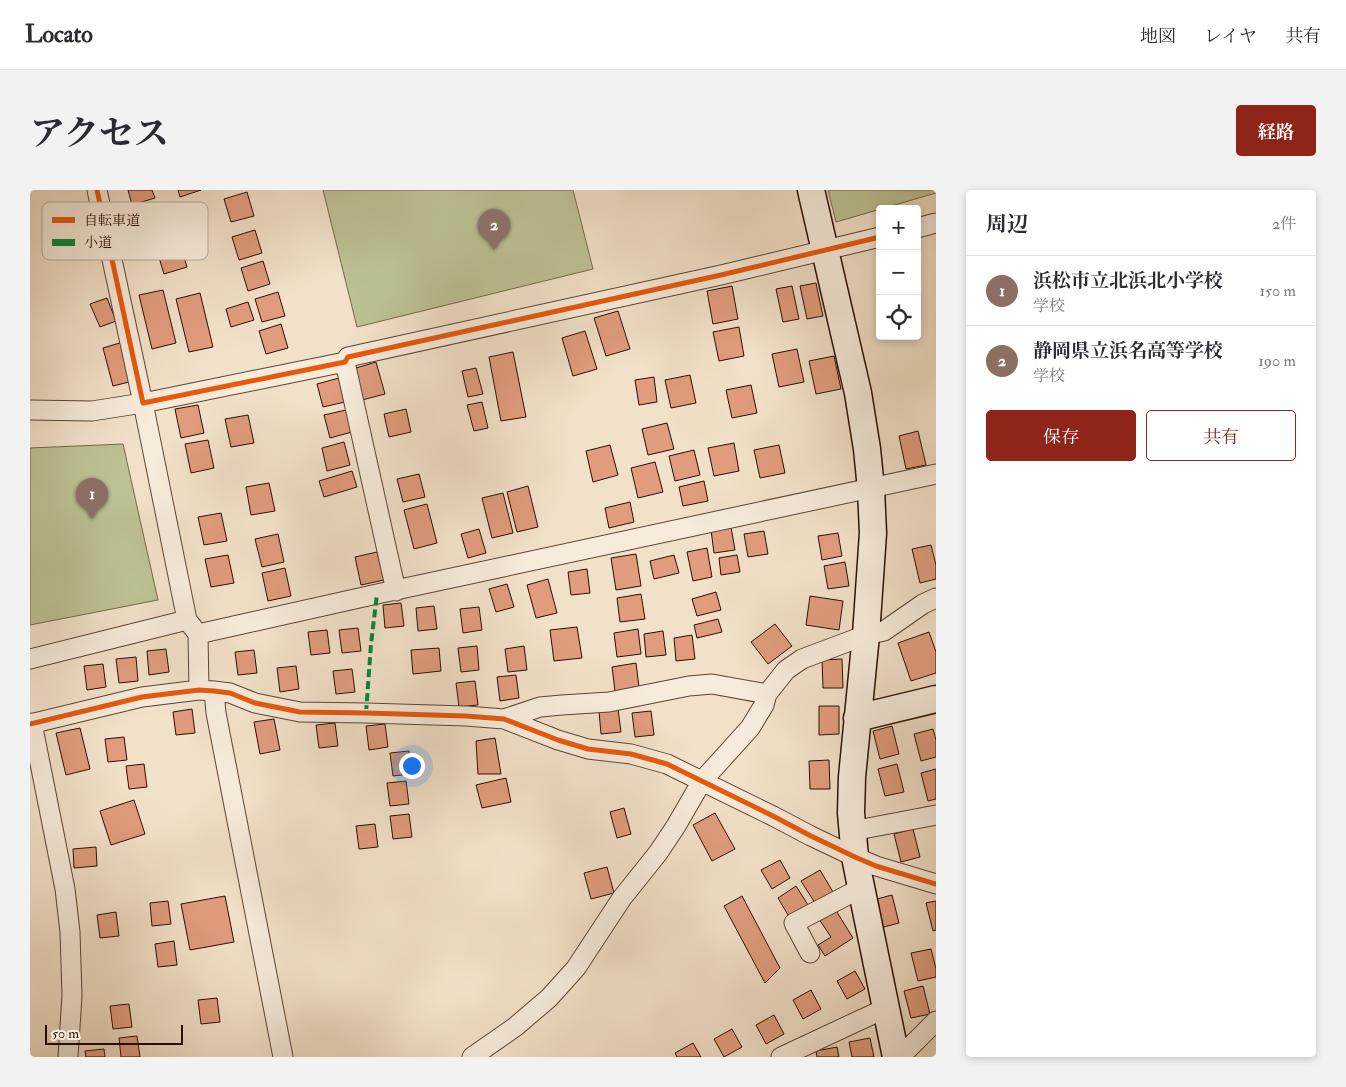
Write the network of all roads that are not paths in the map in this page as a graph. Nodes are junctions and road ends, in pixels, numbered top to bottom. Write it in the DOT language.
graph roads {
  1 [pos="811,190"];
  2 [pos="936,224"];
  3 [pos="921,227"];
  4 [pos="876,238"];
  5 [pos="824,251"];
  6 [pos="112,260"];
  7 [pos="345,362"];
  8 [pos="143,403"];
  9 [pos="30,410"];
  10 [pos="936,474"];
  11 [pos="871,488"];
  12 [pos="396,590"];
  13 [pos="936,598"];
  14 [pos="193,627"];
  15 [pos="866,634"];
  16 [pos="30,659"];
  17 [pos="206,690"];
  18 [pos="768,694"];
  19 [pos="936,699"];
  20 [pos="857,718"];
  21 [pos="504,719"];
  22 [pos="31,724"];
  23 [pos="702,781"];
  24 [pos="936,815"];
  25 [pos="852,831"];
  26 [pos="855,857"];
  27 [pos="936,884"];
  28 [pos="861,888"];
  29 [pos="810,953"];
  30 [pos="886,1008"];
  31 [pos="936,1021"];
  32 [pos="793,1054"];
  33 [pos="68,1057"];
  34 [pos="282,1057"];
  35 [pos="472,1057"];
  36 [pos="896,1057"];
  37 [pos="900,1057"];
  1 -- 5 [label="street"];
  2 -- 3 [label="street"];
  4 -- 5 [label="street"];
  5 -- 7 [label="street"];
  5 -- 11 [label="street"];
  6 -- 8 [label="street"];
  7 -- 8 [label="street"];
  7 -- 12 [label="street"];
  8 -- 9 [label="street"];
  8 -- 14 [label="street"];
  10 -- 11 [label="street"];
  11 -- 12 [label="street"];
  11 -- 15 [label="street"];
  12 -- 14 [label="street"];
  13 -- 15 [label="street"];
  14 -- 16 [label="street"];
  14 -- 17 [label="street"];
  15 -- 18 [label="street"];
  15 -- 20 [label="street"];
  17 -- 21 [label="street"];
  17 -- 22 [label="street"];
  17 -- 34 [label="street"];
  18 -- 21 [label="street"];
  18 -- 23 [label="street"];
  19 -- 20 [label="street"];
  20 -- 25 [label="street"];
  21 -- 23 [label="street"];
  22 -- 33 [label="street"];
  23 -- 26 [label="street"];
  23 -- 35 [label="street"];
  24 -- 25 [label="street"];
  25 -- 26 [label="street"];
  26 -- 27 [label="street"];
  26 -- 28 [label="street"];
  28 -- 29 [label="street"];
  28 -- 30 [label="street"];
  30 -- 32 [label="street"];
  30 -- 36 [label="street"];
  31 -- 37 [label="street"];
}
